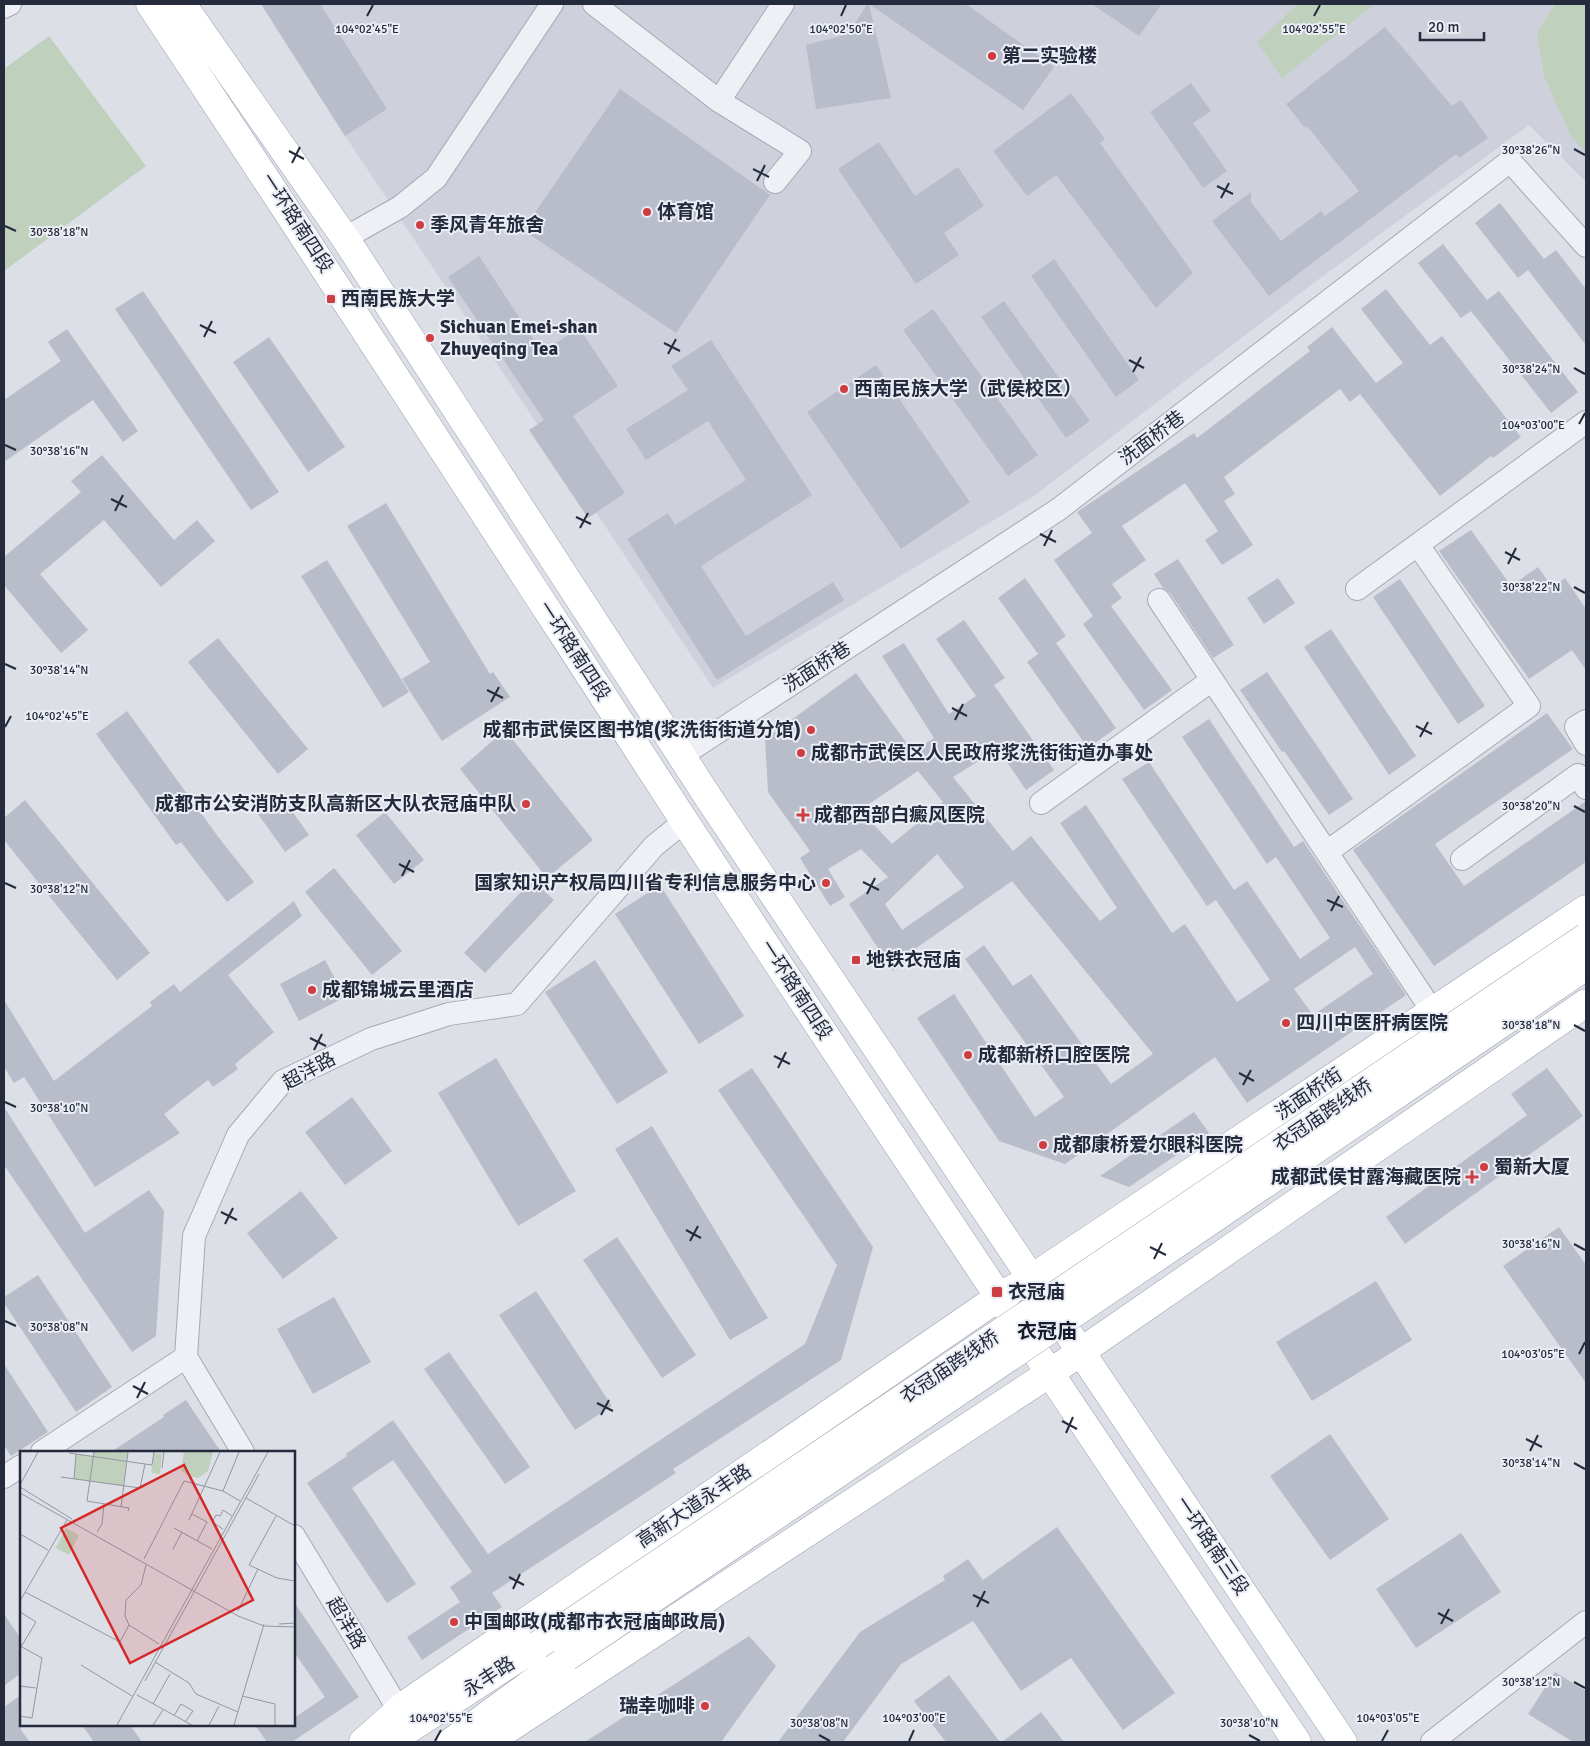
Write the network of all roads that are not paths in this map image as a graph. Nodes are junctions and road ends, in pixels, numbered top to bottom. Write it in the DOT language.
graph roads {
  1 [pos="10,4"];
  2 [pos="150,4"];
  3 [pos="182,4"];
  4 [pos="552,4"];
  5 [pos="594,4"];
  6 [pos="783,4"];
  7 [pos="4,7"];
  8 [pos="719,101"];
  9 [pos="774,182"];
  10 [pos="345,238"];
  11 [pos="1586,246"];
  12 [pos="1586,422"];
  13 [pos="1418,545"];
  14 [pos="1358,589"];
  15 [pos="1159,600"];
  16 [pos="1212,680"];
  17 [pos="1586,721"];
  18 [pos="1586,744"];
  19 [pos="681,756"];
  20 [pos="1586,788"];
  21 [pos="1041,803"];
  22 [pos="684,821"];
  23 [pos="1327,852"];
  24 [pos="1462,859"];
  25 [pos="1586,909"];
  26 [pos="1586,938"];
  27 [pos="1586,966"];
  28 [pos="1586,1003"];
  29 [pos="1432,1012"];
  30 [pos="1032,1278"];
  31 [pos="999,1297"];
  32 [pos="1080,1351"];
  33 [pos="186,1357"];
  34 [pos="1050,1373"];
  35 [pos="44,1451"];
  36 [pos="243,1451"];
  37 [pos="20,1467"];
  38 [pos="4,1477"];
  39 [pos="295,1538"];
  40 [pos="1586,1622"];
  41 [pos="538,1645"];
  42 [pos="567,1657"];
  43 [pos="399,1710"];
  44 [pos="363,1742"];
  45 [pos="390,1742"];
  46 [pos="451,1742"];
  47 [pos="488,1742"];
  48 [pos="1297,1742"];
  49 [pos="1344,1742"];
  50 [pos="1432,1742"];
  1 -- 7 [label="street"];
  2 -- 22 [label="main road, 一环路南四段"];
  3 -- 10 [label="main road, 一环路南四段"];
  4 -- 10 [label="street"];
  5 -- 8 [label="street"];
  6 -- 8 [label="street"];
  8 -- 9 [label="street"];
  10 -- 19 [label="main road, 一环路南四段"];
  11 -- 19 [label="street, 洗面桥巷"];
  12 -- 13 [label="street"];
  13 -- 14 [label="street"];
  13 -- 23 [label="street"];
  15 -- 16 [label="street"];
  16 -- 21 [label="street"];
  16 -- 23 [label="street"];
  17 -- 18 [label="street"];
  19 -- 30 [label="main road, 一环路南四段"];
  20 -- 24 [label="street"];
  22 -- 31 [label="main road, 一环路南四段"];
  22 -- 33 [label="street, 超洋路"];
  23 -- 29 [label="street"];
  25 -- 29 [label="main road, 洗面桥街"];
  26 -- 41 [label="main road, 衣冠庙跨线桥, bridge"];
  27 -- 42 [label="main road, 衣冠庙跨线桥, bridge"];
  28 -- 32 [label="main road"];
  29 -- 30 [label="main road, 洗面桥街"];
  30 -- 31 [label="main road, 高新大道永丰路"];
  30 -- 32 [label="main road, 一环路南四段"];
  31 -- 34 [label="main road, 一环路南四段"];
  31 -- 43 [label="main road, 高新大道永丰路"];
  32 -- 34 [label="main road"];
  32 -- 49 [label="main road, 一环路南三段"];
  33 -- 35 [label="street"];
  33 -- 36 [label="street"];
  34 -- 47 [label="main road"];
  34 -- 48 [label="main road, 一环路南三段"];
  37 -- 38 [label="street"];
  39 -- 43 [label="street, 超洋路"];
  40 -- 50 [label="street"];
  41 -- 45 [label="main road, 永丰路"];
  42 -- 46 [label="main road, 永丰路"];
  43 -- 44 [label="main road, 高新大道永丰路"];
}
